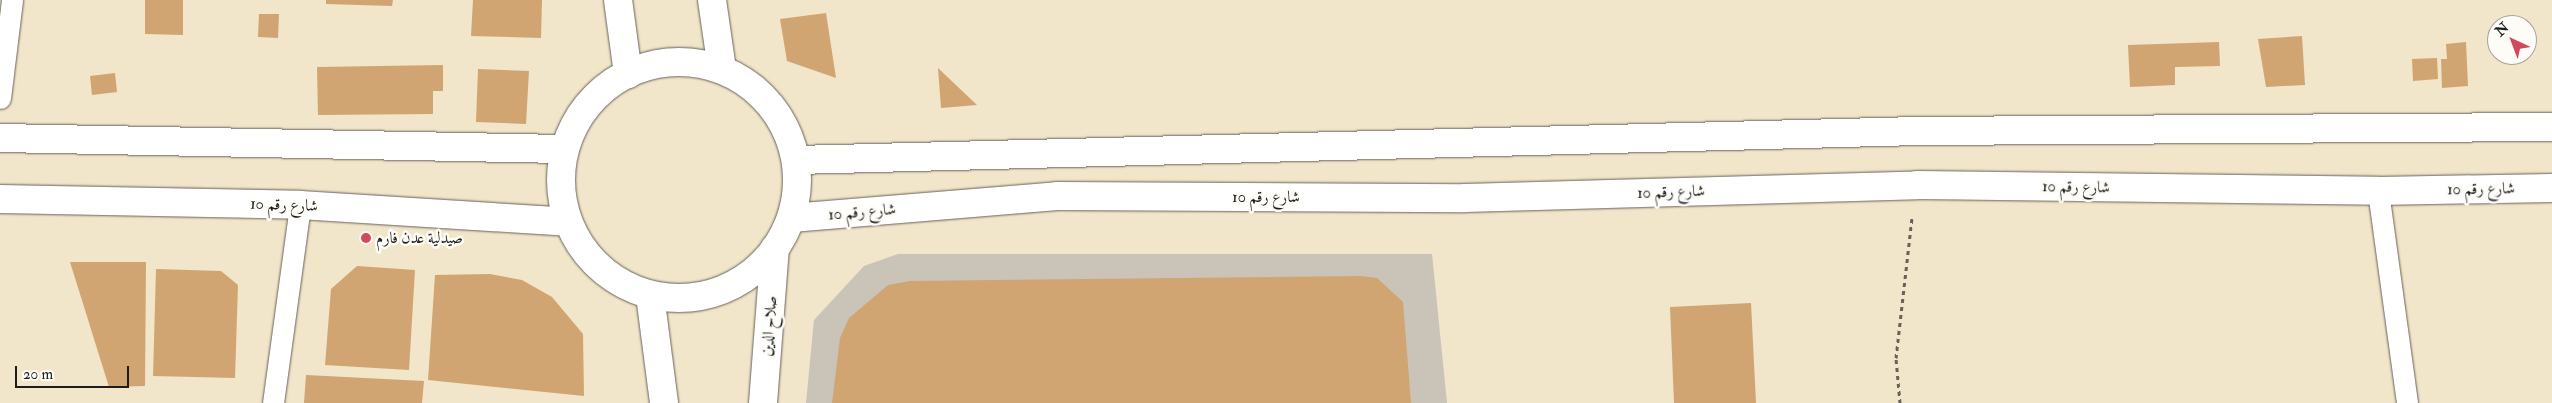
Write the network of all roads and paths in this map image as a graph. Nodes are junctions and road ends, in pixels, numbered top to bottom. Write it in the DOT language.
graph roads {
  1 [pos="12,0"];
  2 [pos="618,0"];
  3 [pos="712,0"];
  4 [pos="722,69"];
  5 [pos="628,74"];
  6 [pos="0,98"];
  7 [pos="2552,127"];
  8 [pos="0,138"];
  9 [pos="564,149"];
  10 [pos="796,160"];
  11 [pos="1917,185"];
  12 [pos="2552,188"];
  13 [pos="2378,191"];
  14 [pos="0,199"];
  15 [pos="300,205"];
  16 [pos="791,218"];
  17 [pos="567,222"];
  18 [pos="775,248"];
  19 [pos="650,295"];
  20 [pos="274,403"];
  21 [pos="664,403"];
  22 [pos="763,403"];
  23 [pos="1900,403"];
  24 [pos="2407,403"];
  1 -- 6 [label="lane"];
  2 -- 5 [label="main road"];
  3 -- 4 [label="main road"];
  4 -- 5 [label="main road"];
  4 -- 10 [label="main road"];
  5 -- 9 [label="main road"];
  7 -- 10 [label="main road"];
  8 -- 9 [label="main road"];
  9 -- 17 [label="main road"];
  10 -- 16 [label="main road"];
  11 -- 13 [label="main road, شارع رقم 10"];
  11 -- 16 [label="main road, شارع رقم 10"];
  11 -- 23 [label="path"];
  12 -- 13 [label="main road, شارع رقم 10"];
  13 -- 24 [label="lane"];
  14 -- 15 [label="main road, شارع رقم 10"];
  15 -- 17 [label="main road, شارع رقم 10"];
  15 -- 20 [label="lane"];
  16 -- 18 [label="main road"];
  17 -- 19 [label="main road"];
  18 -- 19 [label="main road"];
  18 -- 22 [label="main road, صلاح الدين"];
  19 -- 21 [label="main road"];
}
